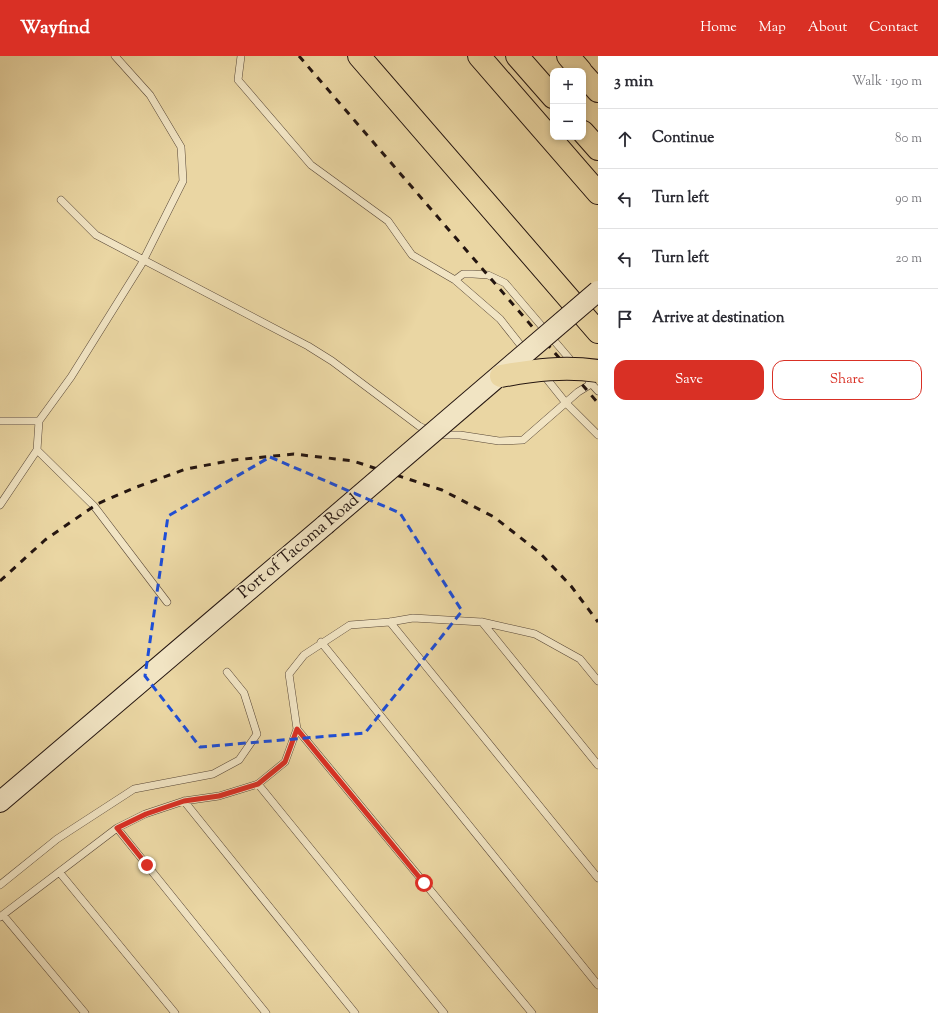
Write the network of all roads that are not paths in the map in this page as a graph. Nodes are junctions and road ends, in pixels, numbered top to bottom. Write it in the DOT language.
graph roads {
  1 [pos="115,56"];
  2 [pos="241,56"];
  3 [pos="359,56"];
  4 [pos="479,56"];
  5 [pos="518,56"];
  6 [pos="568,56"];
  7 [pos="578,68"];
  8 [pos="586,77"];
  9 [pos="598,91"];
  10 [pos="550,93"];
  11 [pos="586,135"];
  12 [pos="598,149"];
  13 [pos="598,193"];
  14 [pos="61,200"];
  15 [pos="143,260"];
  16 [pos="456,280"];
  17 [pos="598,291"];
  18 [pos="578,309"];
  19 [pos="598,332"];
  20 [pos="501,376"];
  21 [pos="595,378"];
  22 [pos="598,392"];
  23 [pos="566,403"];
  24 [pos="0,421"];
  25 [pos="39,421"];
  26 [pos="598,435"];
  27 [pos="37,450"];
  28 [pos="0,505"];
  29 [pos="167,602"];
  30 [pos="390,622"];
  31 [pos="482,622"];
  32 [pos="321,642"];
  33 [pos="227,672"];
  34 [pos="598,681"];
  35 [pos="297,729"];
  36 [pos="598,765"];
  37 [pos="258,784"];
  38 [pos="184,801"];
  39 [pos="0,802"];
  40 [pos="117,828"];
  41 [pos="60,873"];
  42 [pos="598,878"];
  43 [pos="0,885"];
  44 [pos="2,916"];
  45 [pos="598,985"];
  46 [pos="84,1013"];
  47 [pos="175,1013"];
  48 [pos="266,1013"];
  49 [pos="355,1013"];
  50 [pos="444,1013"];
  51 [pos="532,1013"];
  1 -- 15 [label="lane"];
  2 -- 16 [label="lane"];
  3 -- 18 [label="highway"];
  4 -- 13 [label="highway"];
  5 -- 10 [label="highway"];
  6 -- 7 [label="highway"];
  8 -- 9 [label="highway"];
  11 -- 12 [label="highway"];
  14 -- 15 [label="lane"];
  15 -- 23 [label="lane"];
  15 -- 25 [label="lane"];
  16 -- 21 [label="lane"];
  16 -- 23 [label="lane"];
  17 -- 18 [label="main road, Port of Tacoma Road, bridge"];
  18 -- 19 [label="highway"];
  18 -- 20 [label="main road, Port of Tacoma Road, bridge"];
  20 -- 21 [label="highway, bridge"];
  20 -- 39 [label="main road, Port of Tacoma Road, bridge"];
  21 -- 22 [label="lane"];
  21 -- 23 [label="lane"];
  23 -- 26 [label="lane"];
  24 -- 25 [label="lane"];
  25 -- 27 [label="lane"];
  27 -- 28 [label="lane"];
  27 -- 29 [label="lane"];
  30 -- 31 [label="lane"];
  30 -- 32 [label="lane"];
  30 -- 42 [label="lane"];
  31 -- 34 [label="lane"];
  31 -- 36 [label="lane"];
  32 -- 35 [label="lane"];
  32 -- 45 [label="lane"];
  33 -- 43 [label="lane"];
  35 -- 37 [label="lane"];
  35 -- 51 [label="lane"];
  37 -- 38 [label="lane"];
  37 -- 50 [label="lane"];
  38 -- 40 [label="lane"];
  38 -- 49 [label="lane"];
  40 -- 41 [label="lane"];
  40 -- 48 [label="lane"];
  41 -- 44 [label="lane"];
  41 -- 47 [label="lane"];
  44 -- 46 [label="lane"];
}
